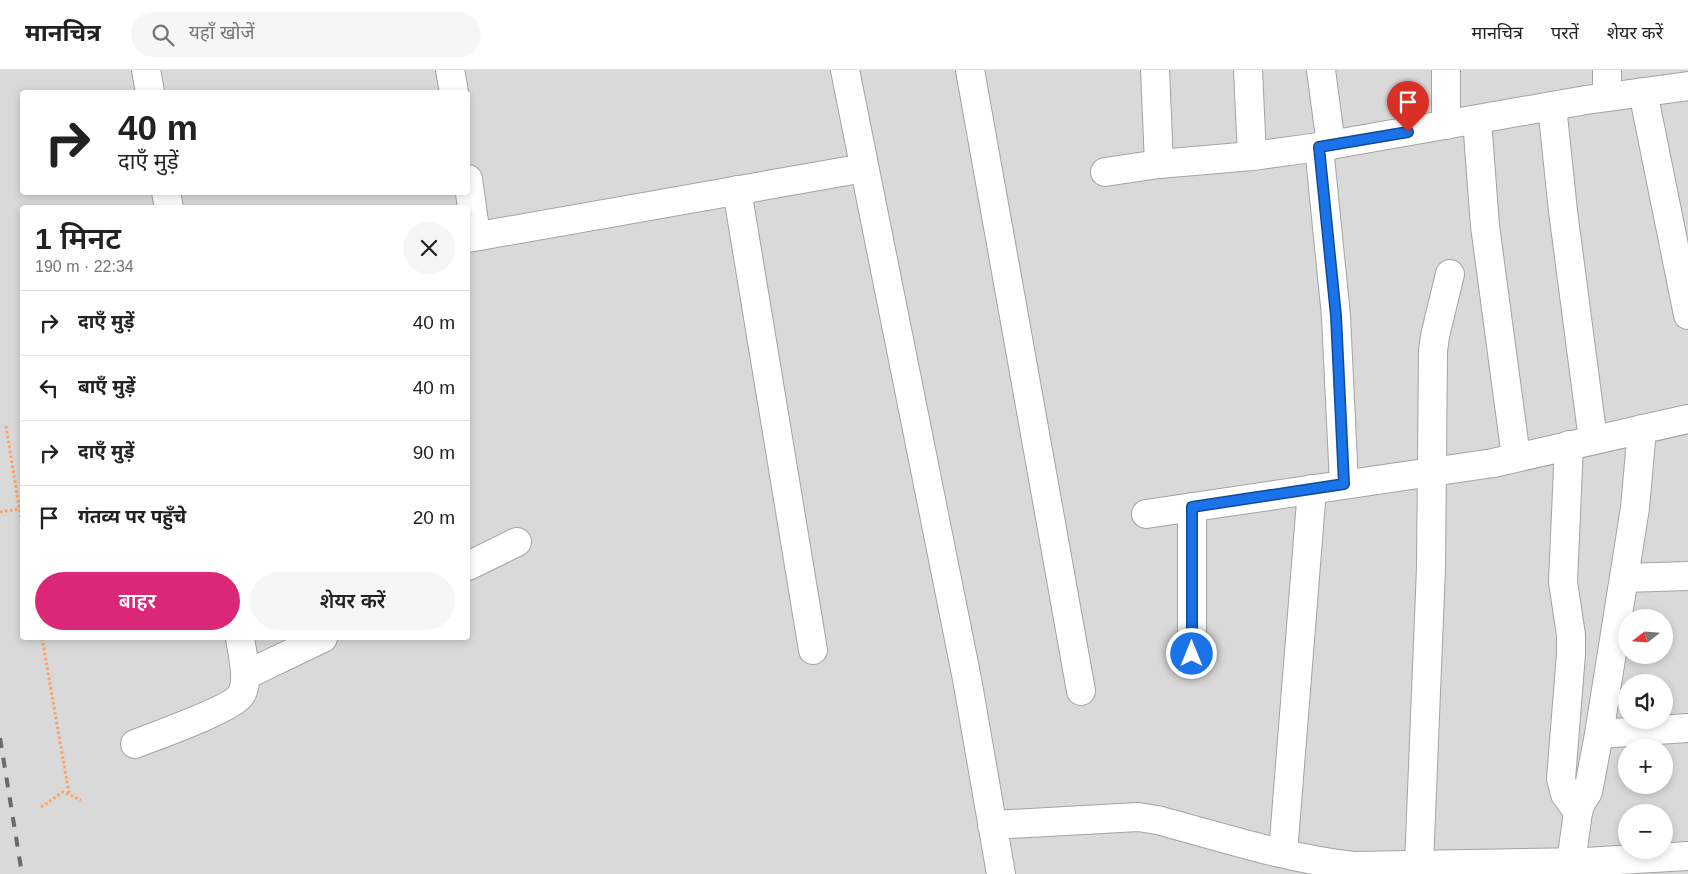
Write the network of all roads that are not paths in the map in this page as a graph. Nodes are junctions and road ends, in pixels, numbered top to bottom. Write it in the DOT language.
graph roads {
  1 [pos="146,70"];
  2 [pos="450,70"];
  3 [pos="845,70"];
  4 [pos="970,70"];
  5 [pos="1155,70"];
  6 [pos="1248,70"];
  7 [pos="1321,70"];
  8 [pos="1446,70"];
  9 [pos="1606,70"];
  10 [pos="1688,86"];
  11 [pos="150,90"];
  12 [pos="454,90"];
  13 [pos="1643,92"];
  14 [pos="1607,97"];
  15 [pos="1552,106"];
  16 [pos="1477,120"];
  17 [pos="1446,125"];
  18 [pos="1325,146"];
  19 [pos="1252,156"];
  20 [pos="1159,164"];
  21 [pos="864,168"];
  22 [pos="1105,172"];
  23 [pos="737,190"];
  24 [pos="470,208"];
  25 [pos="472,237"];
  26 [pos="1450,274"];
  27 [pos="1688,315"];
  28 [pos="1688,419"];
  29 [pos="1642,429"];
  30 [pos="1581,443"];
  31 [pos="1516,457"];
  32 [pos="1431,472"];
  33 [pos="1344,484"];
  34 [pos="1312,489"];
  35 [pos="1192,507"];
  36 [pos="1146,514"];
  37 [pos="517,542"];
  38 [pos="470,565"];
  39 [pos="1688,576"];
  40 [pos="1624,578"];
  41 [pos="240,640"];
  42 [pos="319,640"];
  43 [pos="813,650"];
  44 [pos="1192,654"];
  45 [pos="246,675"];
  46 [pos="1081,691"];
  47 [pos="1688,728"];
  48 [pos="1599,734"];
  49 [pos="135,744"];
  50 [pos="1578,812"];
  51 [pos="992,825"];
  52 [pos="1283,853"];
  53 [pos="1688,856"];
  54 [pos="1571,863"];
  55 [pos="1419,865"];
  56 [pos="1000,874"];
  1 -- 11 [label="street"];
  2 -- 12 [label="street"];
  3 -- 21 [label="street"];
  4 -- 46 [label="street"];
  5 -- 20 [label="street"];
  6 -- 19 [label="street"];
  7 -- 18 [label="street"];
  8 -- 17 [label="street"];
  9 -- 14 [label="street"];
  10 -- 13 [label="street"];
  13 -- 14 [label="street"];
  13 -- 27 [label="street"];
  14 -- 15 [label="street"];
  15 -- 16 [label="street"];
  15 -- 30 [label="street"];
  16 -- 17 [label="street"];
  16 -- 31 [label="street"];
  17 -- 18 [label="street"];
  18 -- 19 [label="street"];
  18 -- 33 [label="street"];
  19 -- 20 [label="street"];
  20 -- 22 [label="street"];
  21 -- 23 [label="street"];
  21 -- 51 [label="street"];
  23 -- 25 [label="street"];
  23 -- 43 [label="street"];
  24 -- 25 [label="street"];
  26 -- 32 [label="street"];
  28 -- 29 [label="street"];
  29 -- 30 [label="street"];
  29 -- 40 [label="street"];
  30 -- 31 [label="street"];
  30 -- 50 [label="street"];
  31 -- 32 [label="street"];
  32 -- 33 [label="street"];
  32 -- 55 [label="street"];
  33 -- 34 [label="street"];
  34 -- 35 [label="street"];
  34 -- 52 [label="street"];
  35 -- 36 [label="street"];
  35 -- 44 [label="street"];
  37 -- 38 [label="street"];
  39 -- 40 [label="street"];
  40 -- 48 [label="street"];
  41 -- 45 [label="street"];
  42 -- 45 [label="street"];
  45 -- 49 [label="street"];
  47 -- 48 [label="street"];
  48 -- 50 [label="street"];
  50 -- 54 [label="street"];
  51 -- 52 [label="street"];
  51 -- 56 [label="street"];
  52 -- 55 [label="street"];
  53 -- 54 [label="street"];
  54 -- 55 [label="street"];
}
